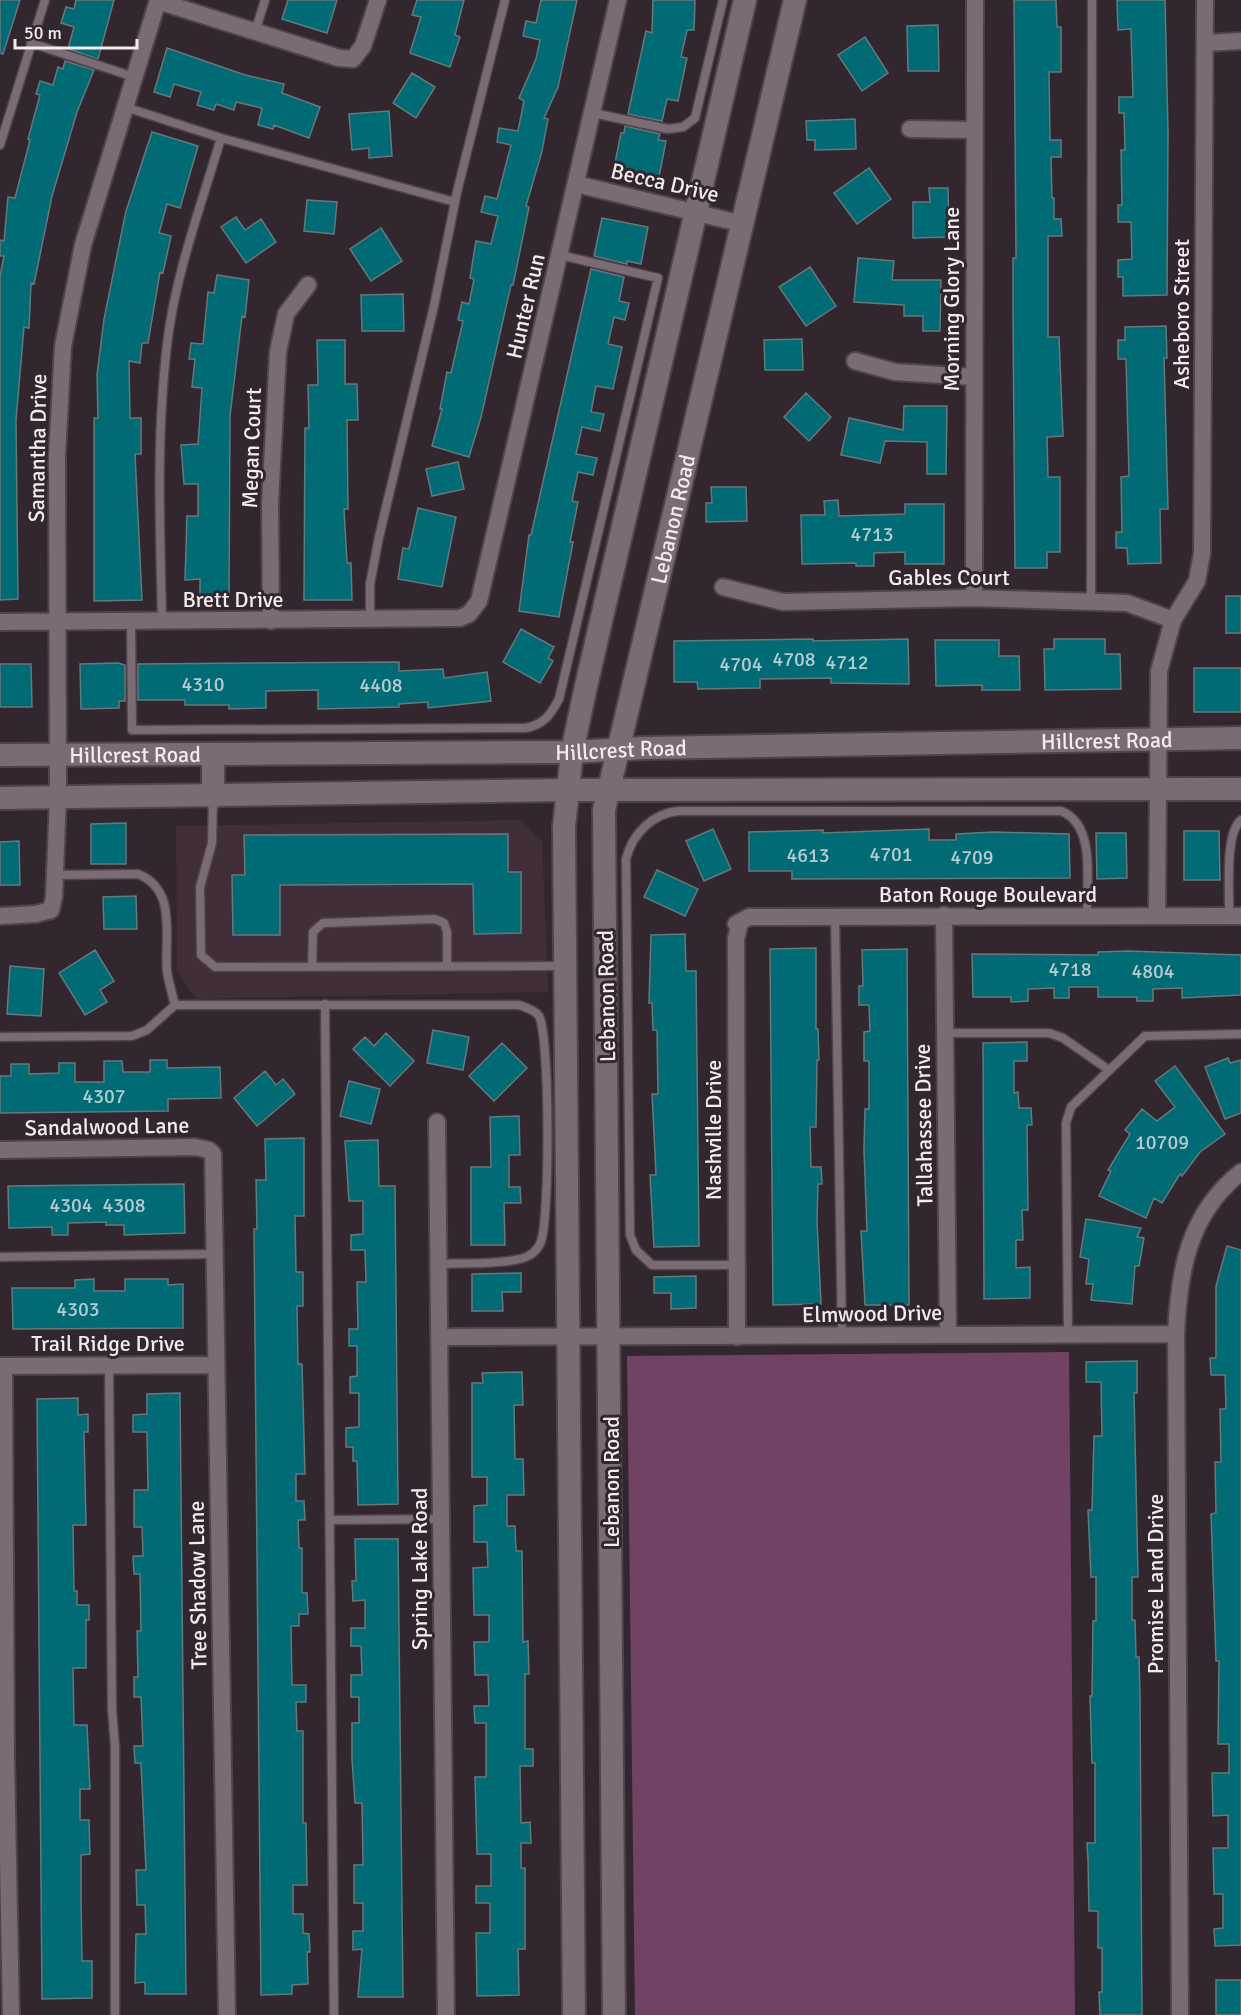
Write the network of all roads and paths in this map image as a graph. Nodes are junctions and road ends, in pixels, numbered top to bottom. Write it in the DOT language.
graph roads {
  1 [pos="45,0"];
  2 [pos="158,0"];
  3 [pos="266,0"];
  4 [pos="378,0"];
  5 [pos="505,0"];
  6 [pos="618,0"];
  7 [pos="723,0"];
  8 [pos="745,0"];
  9 [pos="795,0"];
  10 [pos="975,0"];
  11 [pos="1092,0"];
  12 [pos="1205,0"];
  13 [pos="255,32"];
  14 [pos="1241,41"];
  15 [pos="31,43"];
  16 [pos="1204,43"];
  17 [pos="134,77"];
  18 [pos="125,107"];
  19 [pos="593,113"];
  20 [pos="910,129"];
  21 [pos="973,130"];
  22 [pos="221,138"];
  23 [pos="0,145"];
  24 [pos="576,184"];
  25 [pos="455,202"];
  26 [pos="695,212"];
  27 [pos="743,224"];
  28 [pos="560,255"];
  29 [pos="308,285"];
  30 [pos="855,361"];
  31 [pos="974,377"];
  32 [pos="723,587"];
  33 [pos="974,598"];
  34 [pos="1091,601"];
  35 [pos="465,616"];
  36 [pos="370,620"];
  37 [pos="1173,620"];
  38 [pos="131,621"];
  39 [pos="162,621"];
  40 [pos="271,621"];
  41 [pos="0,622"];
  42 [pos="57,622"];
  43 [pos="1241,738"];
  44 [pos="1156,739"];
  45 [pos="619,749"];
  46 [pos="572,752"];
  47 [pos="213,754"];
  48 [pos="0,755"];
  49 [pos="58,755"];
  50 [pos="1156,789"];
  51 [pos="1241,789"];
  52 [pos="566,790"];
  53 [pos="608,790"];
  54 [pos="213,796"];
  55 [pos="58,797"];
  56 [pos="0,798"];
  57 [pos="1241,820"];
  58 [pos="55,875"];
  59 [pos="944,915"];
  60 [pos="0,916"];
  61 [pos="1087,916"];
  62 [pos="1157,916"];
  63 [pos="1235,916"];
  64 [pos="834,917"];
  65 [pos="736,924"];
  66 [pos="447,966"];
  67 [pos="566,966"];
  68 [pos="312,967"];
  69 [pos="325,1004"];
  70 [pos="175,1005"];
  71 [pos="944,1033"];
  72 [pos="1241,1034"];
  73 [pos="0,1037"];
  74 [pos="1109,1070"];
  75 [pos="437,1122"];
  76 [pos="0,1150"];
  77 [pos="213,1154"];
  78 [pos="1241,1172"];
  79 [pos="215,1254"];
  80 [pos="0,1257"];
  81 [pos="439,1264"];
  82 [pos="735,1265"];
  83 [pos="1068,1333"];
  84 [pos="948,1334"];
  85 [pos="1176,1334"];
  86 [pos="842,1336"];
  87 [pos="440,1337"];
  88 [pos="570,1337"];
  89 [pos="610,1337"];
  90 [pos="737,1337"];
  91 [pos="216,1365"];
  92 [pos="2,1366"];
  93 [pos="109,1366"];
  94 [pos="441,1519"];
  95 [pos="330,1520"];
  96 [pos="11,2015"];
  97 [pos="115,2015"];
  98 [pos="227,2015"];
  99 [pos="334,2015"];
  100 [pos="446,2015"];
  101 [pos="574,2015"];
  102 [pos="614,2015"];
  103 [pos="1180,2015"];
  1 -- 15 [label="lane"];
  2 -- 13 [label="street"];
  2 -- 17 [label="street, Samantha Drive"];
  3 -- 13 [label="lane"];
  4 -- 13 [label="street"];
  5 -- 25 [label="lane"];
  6 -- 19 [label="street, Hunter Run"];
  7 -- 19 [label="lane"];
  8 -- 26 [label="main road, Lebanon Road"];
  9 -- 27 [label="main road, Lebanon Road"];
  10 -- 21 [label="street, Morning Glory Lane"];
  11 -- 34 [label="lane"];
  12 -- 16 [label="street, Asheboro Street"];
  14 -- 16 [label="street"];
  15 -- 17 [label="lane"];
  15 -- 23 [label="lane"];
  16 -- 37 [label="street, Asheboro Street"];
  17 -- 18 [label="street, Samantha Drive"];
  18 -- 22 [label="lane"];
  18 -- 42 [label="street, Samantha Drive"];
  19 -- 24 [label="street, Hunter Run"];
  20 -- 21 [label="street"];
  21 -- 31 [label="street, Morning Glory Lane"];
  22 -- 25 [label="lane"];
  22 -- 39 [label="lane"];
  24 -- 26 [label="street, Becca Drive"];
  24 -- 28 [label="street, Hunter Run"];
  25 -- 36 [label="lane"];
  26 -- 27 [label="street, Becca Drive"];
  26 -- 46 [label="main road, Lebanon Road"];
  27 -- 45 [label="main road, Lebanon Road"];
  28 -- 35 [label="street, Hunter Run"];
  28 -- 38 [label="lane"];
  29 -- 40 [label="street, Megan Court"];
  30 -- 31 [label="street"];
  31 -- 33 [label="street, Morning Glory Lane"];
  32 -- 33 [label="street, Gables Court"];
  33 -- 34 [label="street, Gables Court"];
  34 -- 37 [label="street, Gables Court"];
  35 -- 36 [label="street, Brett Drive"];
  36 -- 40 [label="street, Brett Drive"];
  37 -- 44 [label="street, Asheboro Street"];
  38 -- 39 [label="street, Brett Drive"];
  38 -- 42 [label="street, Brett Drive"];
  39 -- 40 [label="street, Brett Drive"];
  41 -- 42 [label="street, Brett Drive"];
  42 -- 49 [label="street, Samantha Drive"];
  43 -- 44 [label="main road, Hillcrest Road"];
  44 -- 45 [label="main road, Hillcrest Road"];
  44 -- 50 [label="street, Asheboro Street"];
  45 -- 46 [label="main road, Hillcrest Road"];
  45 -- 53 [label="main road, Lebanon Road"];
  46 -- 47 [label="main road, Hillcrest Road"];
  46 -- 52 [label="main road, Lebanon Road"];
  47 -- 49 [label="main road, Hillcrest Road"];
  47 -- 54 [label="main road"];
  48 -- 49 [label="main road, Hillcrest Road"];
  49 -- 55 [label="street, Samantha Drive"];
  50 -- 51 [label="main road, Hillcrest Road"];
  50 -- 53 [label="main road, Hillcrest Road"];
  50 -- 62 [label="street, Asheboro Street"];
  52 -- 53 [label="main road, Hillcrest Road"];
  52 -- 54 [label="main road, Hillcrest Road"];
  52 -- 67 [label="main road, Lebanon Road"];
  53 -- 89 [label="main road, Lebanon Road"];
  54 -- 55 [label="main road, Hillcrest Road"];
  54 -- 68 [label="lane"];
  55 -- 56 [label="main road, Hillcrest Road"];
  55 -- 58 [label="street, Samantha Drive"];
  57 -- 63 [label="lane"];
  58 -- 60 [label="street, Samantha Drive"];
  58 -- 70 [label="lane"];
  59 -- 61 [label="street, Baton Rouge Boulevard"];
  59 -- 64 [label="street, Baton Rouge Boulevard"];
  59 -- 71 [label="street, Tallahassee Drive"];
  61 -- 62 [label="street, Baton Rouge Boulevard"];
  61 -- 82 [label="lane"];
  62 -- 63 [label="street, Baton Rouge Boulevard"];
  64 -- 65 [label="street, Baton Rouge Boulevard"];
  64 -- 86 [label="lane"];
  65 -- 82 [label="street, Nashville Drive"];
  66 -- 67 [label="lane"];
  66 -- 68 [label="lane"];
  66 -- 68 [label="lane"];
  67 -- 88 [label="main road, Lebanon Road"];
  69 -- 70 [label="lane"];
  69 -- 81 [label="lane"];
  69 -- 95 [label="lane"];
  70 -- 73 [label="lane"];
  71 -- 74 [label="lane"];
  71 -- 84 [label="street, Tallahassee Drive"];
  72 -- 74 [label="lane"];
  74 -- 83 [label="lane"];
  75 -- 81 [label="street, Spring Lake Road"];
  76 -- 77 [label="street, Sandalwood Lane"];
  77 -- 79 [label="street, Tree Shadow Lane"];
  78 -- 85 [label="street, Promise Land Drive"];
  79 -- 80 [label="lane"];
  79 -- 91 [label="street, Tree Shadow Lane"];
  81 -- 87 [label="street, Spring Lake Road"];
  82 -- 90 [label="street, Nashville Drive"];
  83 -- 84 [label="street, Elmwood Drive"];
  83 -- 85 [label="street, Elmwood Drive"];
  84 -- 86 [label="street, Elmwood Drive"];
  85 -- 103 [label="street, Promise Land Drive"];
  86 -- 90 [label="street, Elmwood Drive"];
  87 -- 88 [label="street, Elmwood Drive"];
  87 -- 94 [label="street, Spring Lake Road"];
  88 -- 89 [label="street, Elmwood Drive"];
  88 -- 101 [label="main road, Lebanon Road"];
  89 -- 90 [label="street, Elmwood Drive"];
  89 -- 102 [label="main road, Lebanon Road"];
  91 -- 93 [label="street, Trail Ridge Drive"];
  91 -- 98 [label="street, Tree Shadow Lane"];
  92 -- 93 [label="street, Trail Ridge Drive"];
  92 -- 96 [label="street"];
  93 -- 97 [label="lane"];
  94 -- 95 [label="lane"];
  94 -- 100 [label="street, Spring Lake Road"];
  95 -- 99 [label="lane"];
}
